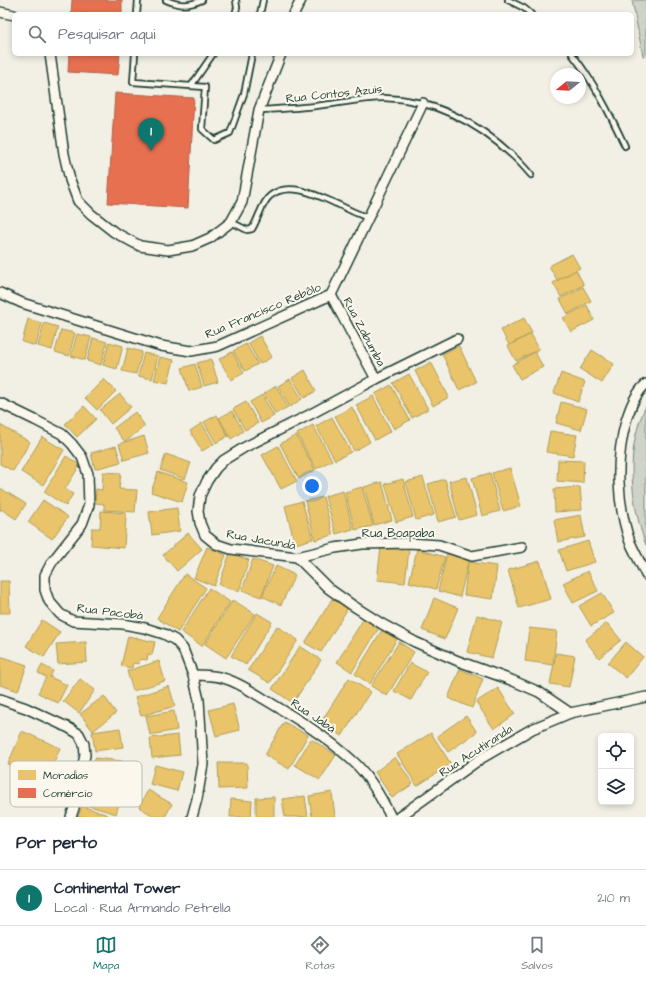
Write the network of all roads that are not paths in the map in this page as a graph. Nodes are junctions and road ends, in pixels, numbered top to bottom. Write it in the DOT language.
graph roads {
  1 [pos="138,0"];
  2 [pos="166,0"];
  3 [pos="202,0"];
  4 [pos="236,0"];
  5 [pos="263,0"];
  6 [pos="301,0"];
  7 [pos="508,0"];
  8 [pos="0,12"];
  9 [pos="137,12"];
  10 [pos="236,12"];
  11 [pos="260,12"];
  12 [pos="295,12"];
  13 [pos="529,12"];
  14 [pos="12,14"];
  15 [pos="51,56"];
  16 [pos="135,56"];
  17 [pos="212,56"];
  18 [pos="252,56"];
  19 [pos="280,56"];
  20 [pos="574,56"];
  21 [pos="191,86"];
  22 [pos="423,103"];
  23 [pos="259,110"];
  24 [pos="625,146"];
  25 [pos="531,174"];
  26 [pos="368,218"];
  27 [pos="231,222"];
  28 [pos="0,293"];
  29 [pos="331,295"];
  30 [pos="457,339"];
  31 [pos="376,379"];
  32 [pos="646,384"];
  33 [pos="0,403"];
  34 [pos="522,547"];
  35 [pos="297,557"];
  36 [pos="646,575"];
  37 [pos="193,675"];
  38 [pos="646,697"];
  39 [pos="0,699"];
  40 [pos="570,713"];
  41 [pos="84,761"];
  42 [pos="74,807"];
  43 [pos="71,817"];
  44 [pos="192,817"];
  45 [pos="391,817"];
  46 [pos="399,817"];
  1 -- 9 [label="lane"];
  2 -- 3 [label="lane"];
  4 -- 10 [label="lane"];
  5 -- 11 [label="lane"];
  6 -- 12 [label="street"];
  7 -- 13 [label="lane"];
  8 -- 14 [label="street"];
  15 -- 27 [label="street"];
  16 -- 21 [label="lane"];
  17 -- 21 [label="lane"];
  18 -- 21 [label="lane"];
  19 -- 23 [label="street"];
  20 -- 24 [label="lane"];
  22 -- 23 [label="lane, Rua Contos Azuis"];
  22 -- 25 [label="lane, Rua Contos Azuis"];
  22 -- 26 [label="street, Rua Francisco Rebôlo"];
  23 -- 27 [label="street"];
  26 -- 27 [label="lane"];
  26 -- 29 [label="street, Rua Francisco Rebôlo"];
  28 -- 29 [label="street, Rua Francisco Rebôlo"];
  29 -- 31 [label="street, Rua Zabumba"];
  30 -- 31 [label="street, Rua Jacundá"];
  31 -- 35 [label="street, Rua Jacundá"];
  32 -- 36 [label="street"];
  33 -- 37 [label="street, Rua Pacobá"];
  34 -- 35 [label="street, Rua Boapaba"];
  35 -- 40 [label="street, Rua Jacundá"];
  37 -- 44 [label="street, Rua Pacobá"];
  37 -- 45 [label="street, Rua Jabá"];
  38 -- 40 [label="street, Rua Acutiranda"];
  39 -- 41 [label="street"];
  40 -- 46 [label="street, Rua Acutiranda"];
  42 -- 43 [label="street"];
}
